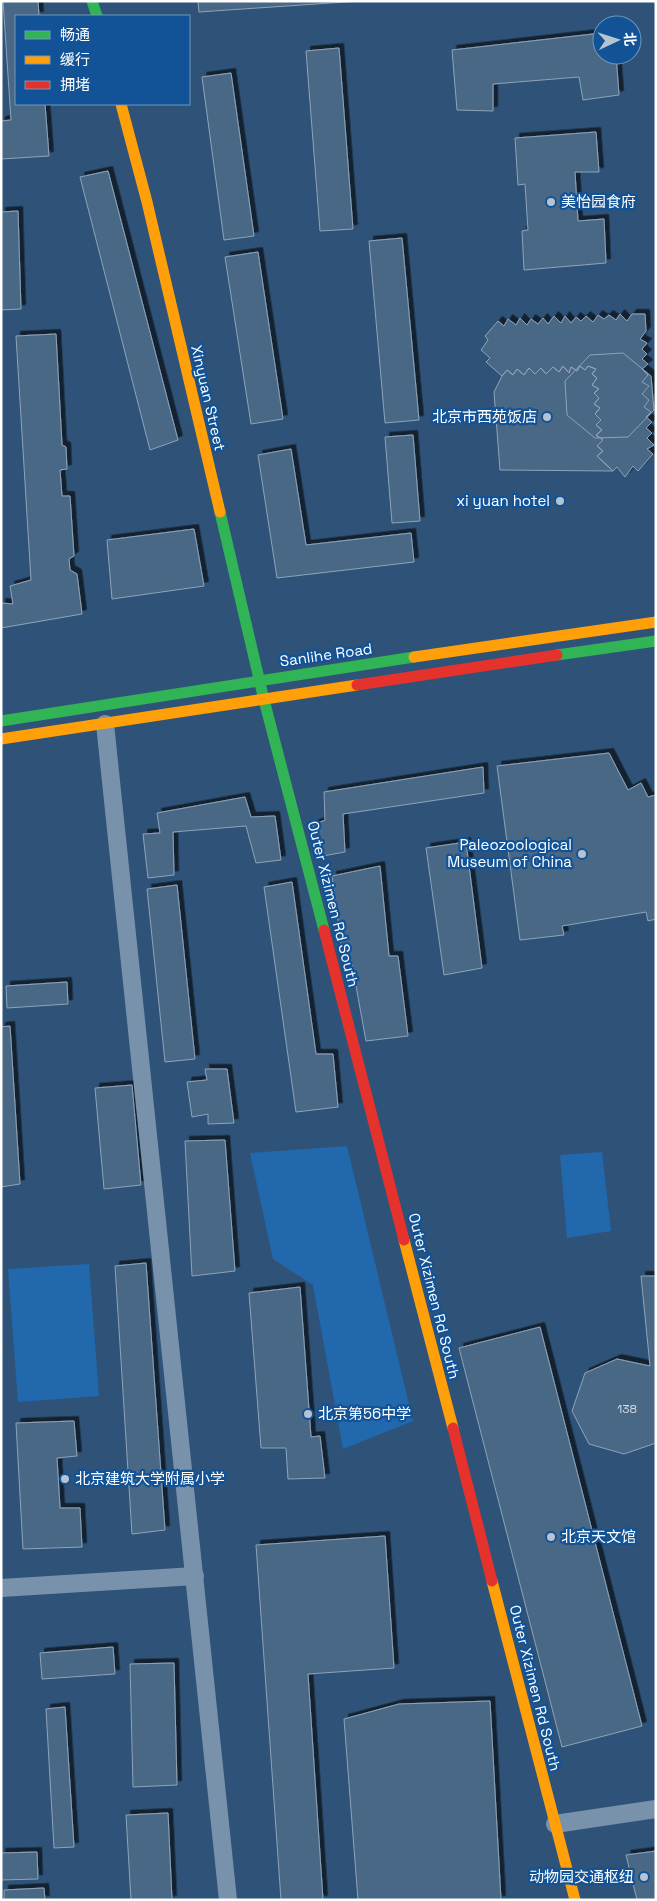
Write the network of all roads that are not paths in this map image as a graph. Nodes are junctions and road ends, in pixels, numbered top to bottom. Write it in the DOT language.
graph roads {
  1 [pos="92,1"];
  2 [pos="97,15"];
  3 [pos="121,105"];
  4 [pos="656,622"];
  5 [pos="656,641"];
  6 [pos="259,680"];
  7 [pos="264,700"];
  8 [pos="1,721"];
  9 [pos="105,724"];
  10 [pos="1,739"];
  11 [pos="195,1576"];
  12 [pos="1,1588"];
  13 [pos="656,1809"];
  14 [pos="554,1824"];
  15 [pos="228,1900"];
  16 [pos="575,1900"];
  1 -- 2 [label="street"];
  3 -- 6 [label="street, Xinyuan Street"];
  4 -- 6 [label="street, Sanlihe Road"];
  5 -- 7 [label="street"];
  6 -- 7 [label="street, Xinyuan Street"];
  6 -- 8 [label="street, Sanlihe Road"];
  7 -- 9 [label="street"];
  7 -- 14 [label="street, Outer Xizimen Rd South"];
  9 -- 10 [label="street"];
  9 -- 11 [label="street"];
  11 -- 12 [label="street"];
  11 -- 15 [label="street"];
  13 -- 14 [label="street"];
  14 -- 16 [label="street, Outer Xizimen Rd South"];
}
